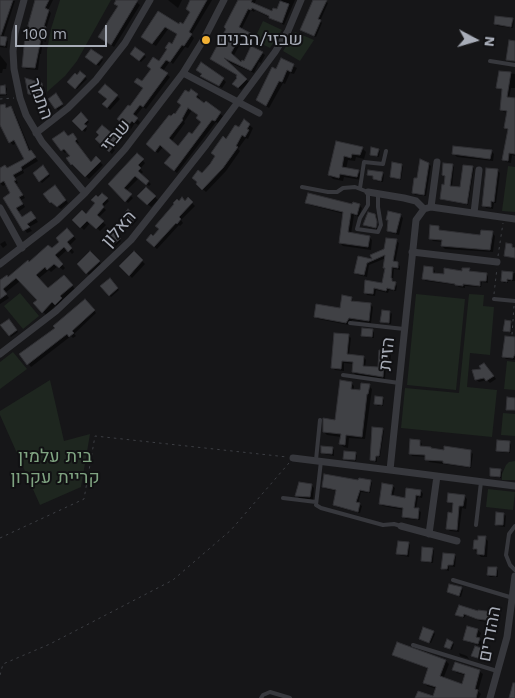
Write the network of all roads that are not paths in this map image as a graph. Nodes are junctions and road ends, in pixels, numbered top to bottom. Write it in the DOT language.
graph roads {
  1 [pos="24,0"];
  2 [pos="150,0"];
  3 [pos="224,0"];
  4 [pos="301,0"];
  5 [pos="490,61"];
  6 [pos="515,65"];
  7 [pos="183,73"];
  8 [pos="237,102"];
  9 [pos="259,113"];
  10 [pos="36,133"];
  11 [pos="386,151"];
  12 [pos="437,162"];
  13 [pos="479,170"];
  14 [pos="302,187"];
  15 [pos="360,188"];
  16 [pos="368,192"];
  17 [pos="85,193"];
  18 [pos="378,193"];
  19 [pos="0,208"];
  20 [pos="428,208"];
  21 [pos="474,213"];
  22 [pos="515,219"];
  23 [pos="22,248"];
  24 [pos="412,252"];
  25 [pos="497,262"];
  26 [pos="0,264"];
  27 [pos="494,298"];
  28 [pos="515,301"];
  29 [pos="350,323"];
  30 [pos="404,329"];
  31 [pos="0,354"];
  32 [pos="343,375"];
  33 [pos="399,383"];
  34 [pos="320,420"];
  35 [pos="293,458"];
  36 [pos="318,461"];
  37 [pos="390,470"];
  38 [pos="437,476"];
  39 [pos="481,482"];
  40 [pos="515,486"];
  41 [pos="283,498"];
  42 [pos="316,502"];
  43 [pos="476,525"];
  44 [pos="401,526"];
  45 [pos="515,526"];
  46 [pos="430,534"];
  47 [pos="457,541"];
  48 [pos="515,570"];
  49 [pos="515,576"];
  50 [pos="453,580"];
  51 [pos="513,598"];
  52 [pos="510,634"];
  53 [pos="515,639"];
  54 [pos="413,645"];
  55 [pos="498,672"];
  56 [pos="261,698"];
  57 [pos="290,698"];
  58 [pos="490,698"];
  1 -- 10 [label="street, התמר"];
  2 -- 10 [label="street"];
  3 -- 7 [label="street, שבזי"];
  4 -- 8 [label="street, האלון"];
  5 -- 6 [label="lane"];
  7 -- 8 [label="street"];
  7 -- 17 [label="street, שבזי"];
  8 -- 9 [label="street"];
  8 -- 31 [label="street, האלון"];
  10 -- 17 [label="street, התמר"];
  11 -- 15 [label="lane"];
  12 -- 20 [label="street, הזית"];
  13 -- 21 [label="street"];
  14 -- 15 [label="lane"];
  15 -- 16 [label="lane"];
  16 -- 18 [label="street"];
  16 -- 18 [label="lane"];
  17 -- 23 [label="street, שבזי"];
  18 -- 20 [label="street"];
  19 -- 23 [label="street"];
  20 -- 21 [label="street"];
  20 -- 24 [label="street, הזית"];
  21 -- 22 [label="street"];
  23 -- 26 [label="street, שבזי"];
  24 -- 25 [label="street"];
  24 -- 30 [label="street, הזית"];
  27 -- 28 [label="lane"];
  29 -- 30 [label="lane"];
  30 -- 33 [label="street, הזית"];
  32 -- 33 [label="lane"];
  33 -- 37 [label="street, הזית"];
  34 -- 36 [label="lane"];
  35 -- 36 [label="street"];
  36 -- 37 [label="street"];
  36 -- 42 [label="lane"];
  37 -- 38 [label="street"];
  38 -- 39 [label="street"];
  38 -- 46 [label="street"];
  39 -- 40 [label="street"];
  39 -- 43 [label="lane"];
  41 -- 42 [label="lane"];
  42 -- 44 [label="lane"];
  44 -- 46 [label="street"];
  45 -- 48 [label="lane"];
  46 -- 47 [label="street"];
  49 -- 51 [label="street, ההדרים"];
  50 -- 51 [label="lane"];
  51 -- 52 [label="street, ההדרים"];
  52 -- 53 [label="lane"];
  52 -- 55 [label="street, ההדרים"];
  54 -- 55 [label="lane"];
  55 -- 58 [label="street, ההדרים"];
  56 -- 57 [label="lane"];
}
